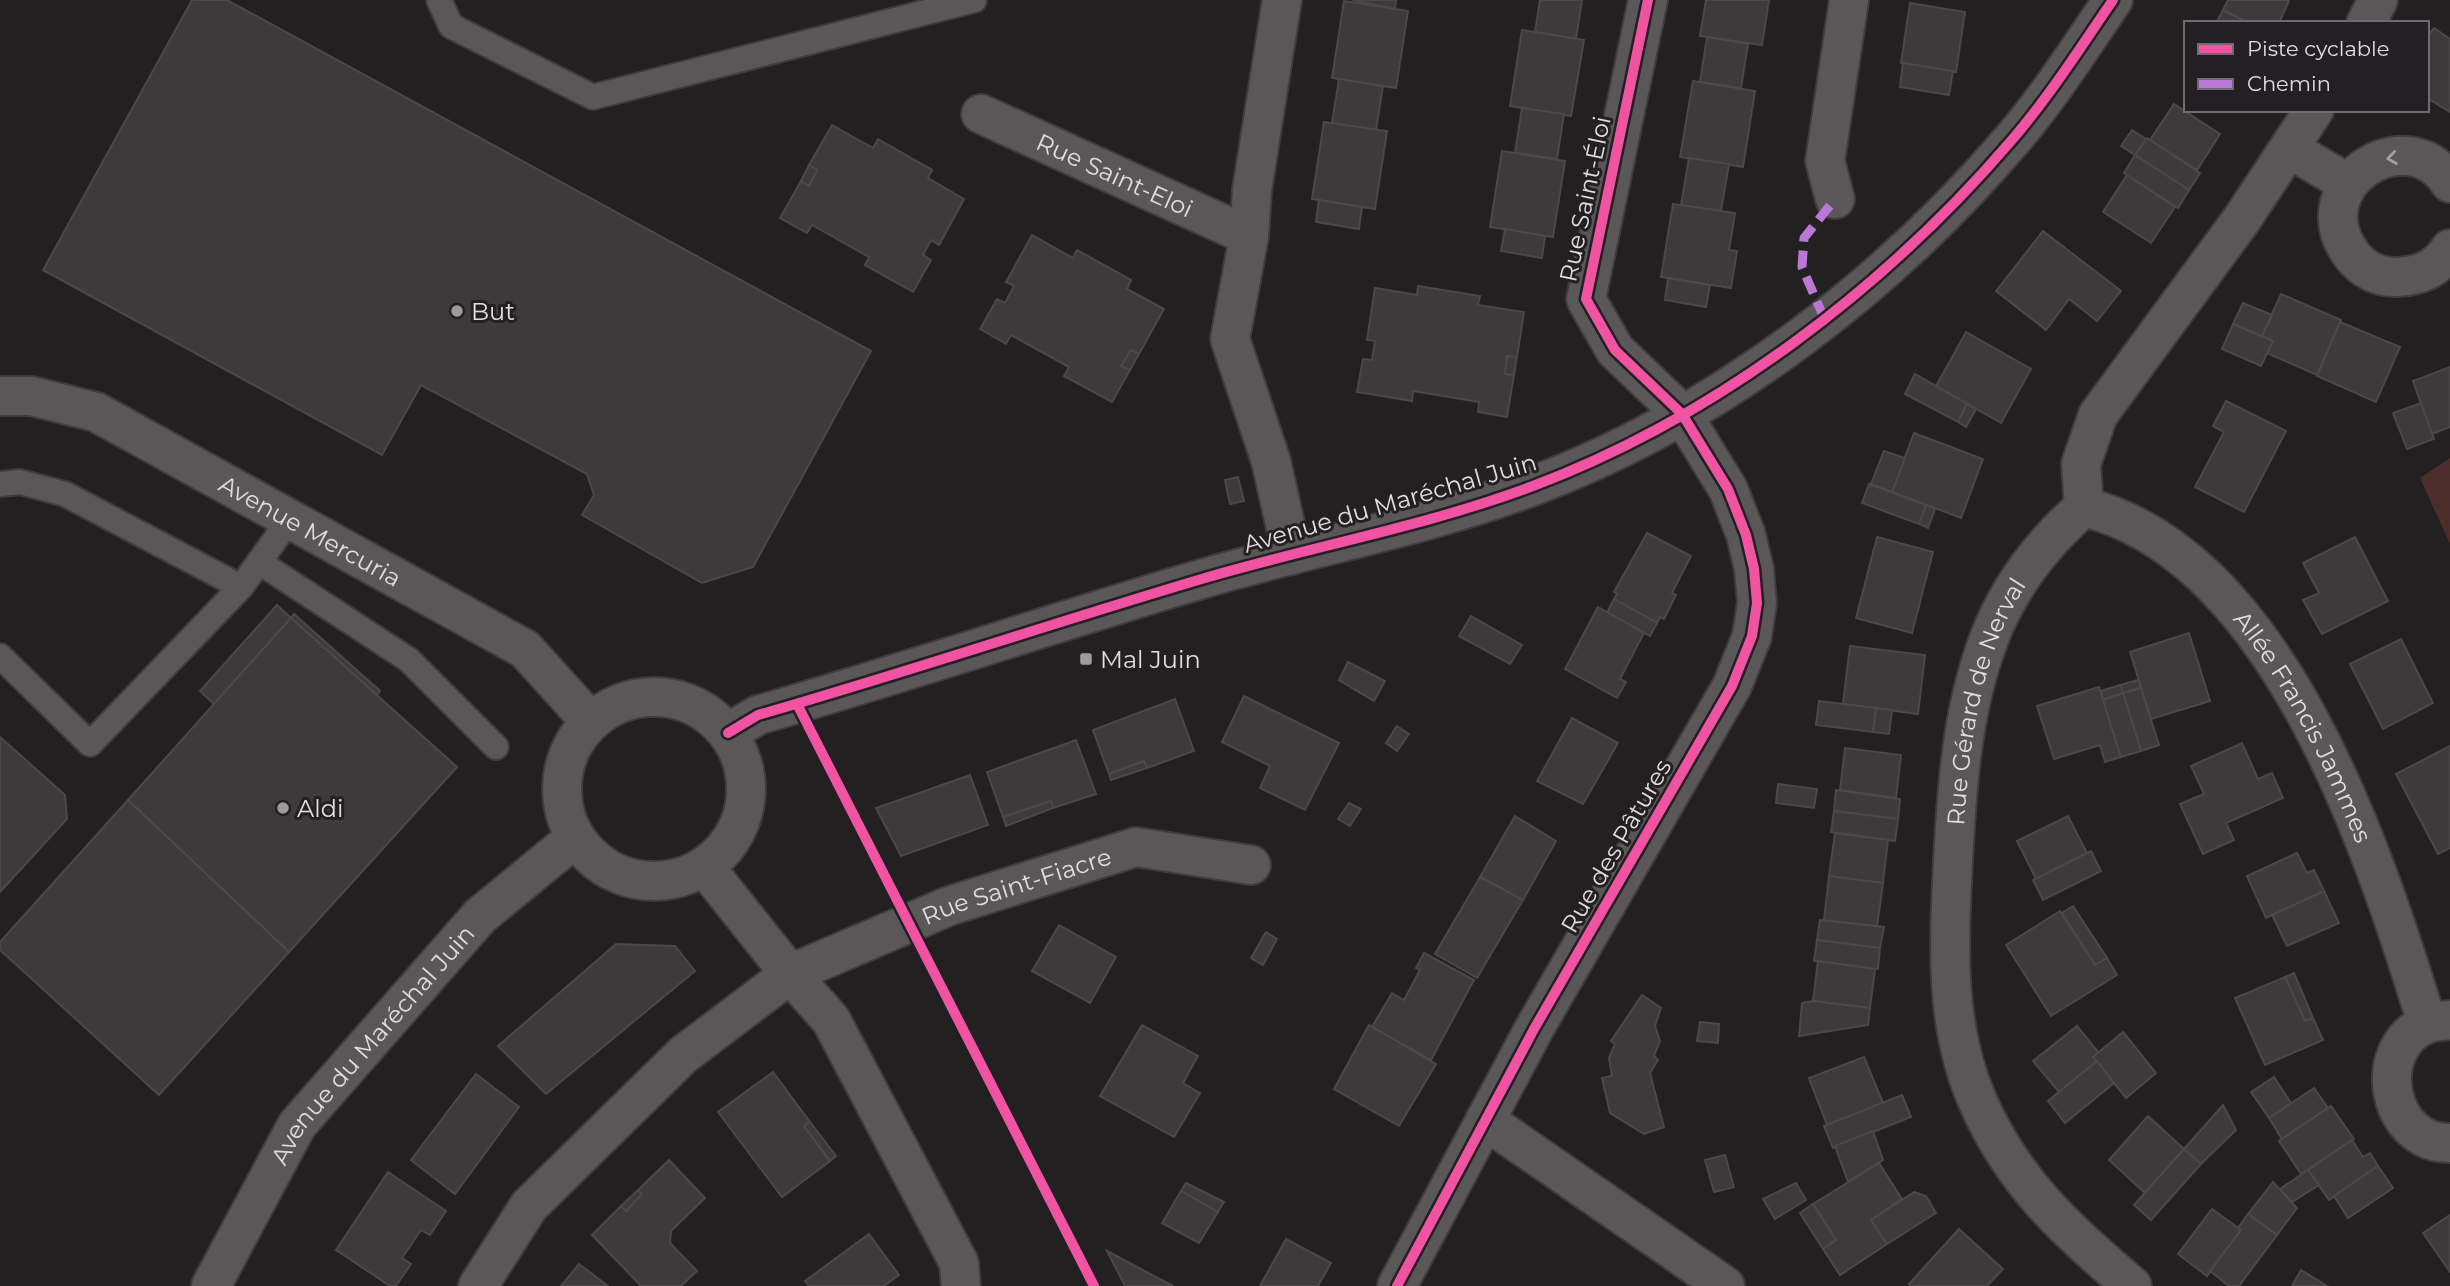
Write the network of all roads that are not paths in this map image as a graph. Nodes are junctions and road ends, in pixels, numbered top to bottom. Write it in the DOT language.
graph roads {
  1 [pos="439,0"];
  2 [pos="974,0"];
  3 [pos="1282,0"];
  4 [pos="1648,0"];
  5 [pos="1849,0"];
  6 [pos="2113,0"];
  7 [pos="2378,0"];
  8 [pos="2366,21"];
  9 [pos="2313,112"];
  10 [pos="981,114"];
  11 [pos="2290,149"];
  12 [pos="2347,183"];
  13 [pos="2450,183"];
  14 [pos="1836,199"];
  15 [pos="1249,236"];
  16 [pos="2450,249"];
  17 [pos="0,396"];
  18 [pos="1682,414"];
  19 [pos="0,484"];
  20 [pos="2084,507"];
  21 [pos="290,519"];
  22 [pos="1292,555"];
  23 [pos="259,562"];
  24 [pos="241,587"];
  25 [pos="0,656"];
  26 [pos="590,721"];
  27 [pos="728,733"];
  28 [pos="496,747"];
  29 [pos="575,838"];
  30 [pos="1251,865"];
  31 [pos="705,866"];
  32 [pos="790,974"];
  33 [pos="2439,1022"];
  34 [pos="1485,1120"];
  35 [pos="2450,1143"];
  36 [pos="211,1286"];
  37 [pos="478,1286"];
  38 [pos="961,1286"];
  39 [pos="1397,1286"];
  40 [pos="1725,1286"];
  41 [pos="2132,1286"];
  1 -- 2 [label="lane"];
  3 -- 15 [label="street"];
  4 -- 18 [label="street, Rue Saint-Éloi"];
  5 -- 14 [label="street"];
  6 -- 18 [label="street, Avenue du Maréchal Juin"];
  7 -- 8 [label="street"];
  9 -- 11 [label="street"];
  10 -- 15 [label="street, Rue Saint-Eloi"];
  11 -- 12 [label="street"];
  11 -- 20 [label="street"];
  13 -- 12 [label="street, one-way"];
  12 -- 16 [label="street"];
  15 -- 22 [label="street"];
  17 -- 21 [label="street, Avenue Mercuria"];
  18 -- 22 [label="street, Avenue du Maréchal Juin"];
  18 -- 34 [label="street, Rue des Pâtures"];
  19 -- 24 [label="lane"];
  20 -- 33 [label="street, Allée Francis Jammes"];
  20 -- 41 [label="street, Rue Gérard de Nerval"];
  21 -- 23 [label="lane"];
  21 -- 26 [label="street, Avenue Mercuria"];
  22 -- 27 [label="street, Avenue du Maréchal Juin"];
  23 -- 24 [label="lane"];
  23 -- 28 [label="lane"];
  24 -- 25 [label="lane"];
  26 -- 27 [label="street"];
  26 -- 29 [label="street"];
  27 -- 31 [label="street"];
  29 -- 31 [label="street"];
  29 -- 36 [label="street, Avenue du Maréchal Juin"];
  30 -- 32 [label="street, Rue Saint-Fiacre"];
  31 -- 32 [label="street"];
  32 -- 37 [label="street, Rue Saint-Fiacre"];
  32 -- 38 [label="street"];
  33 -- 35 [label="street, Allée Francis Jammes"];
  34 -- 39 [label="street, Rue des Pâtures"];
  34 -- 40 [label="street"];
}
